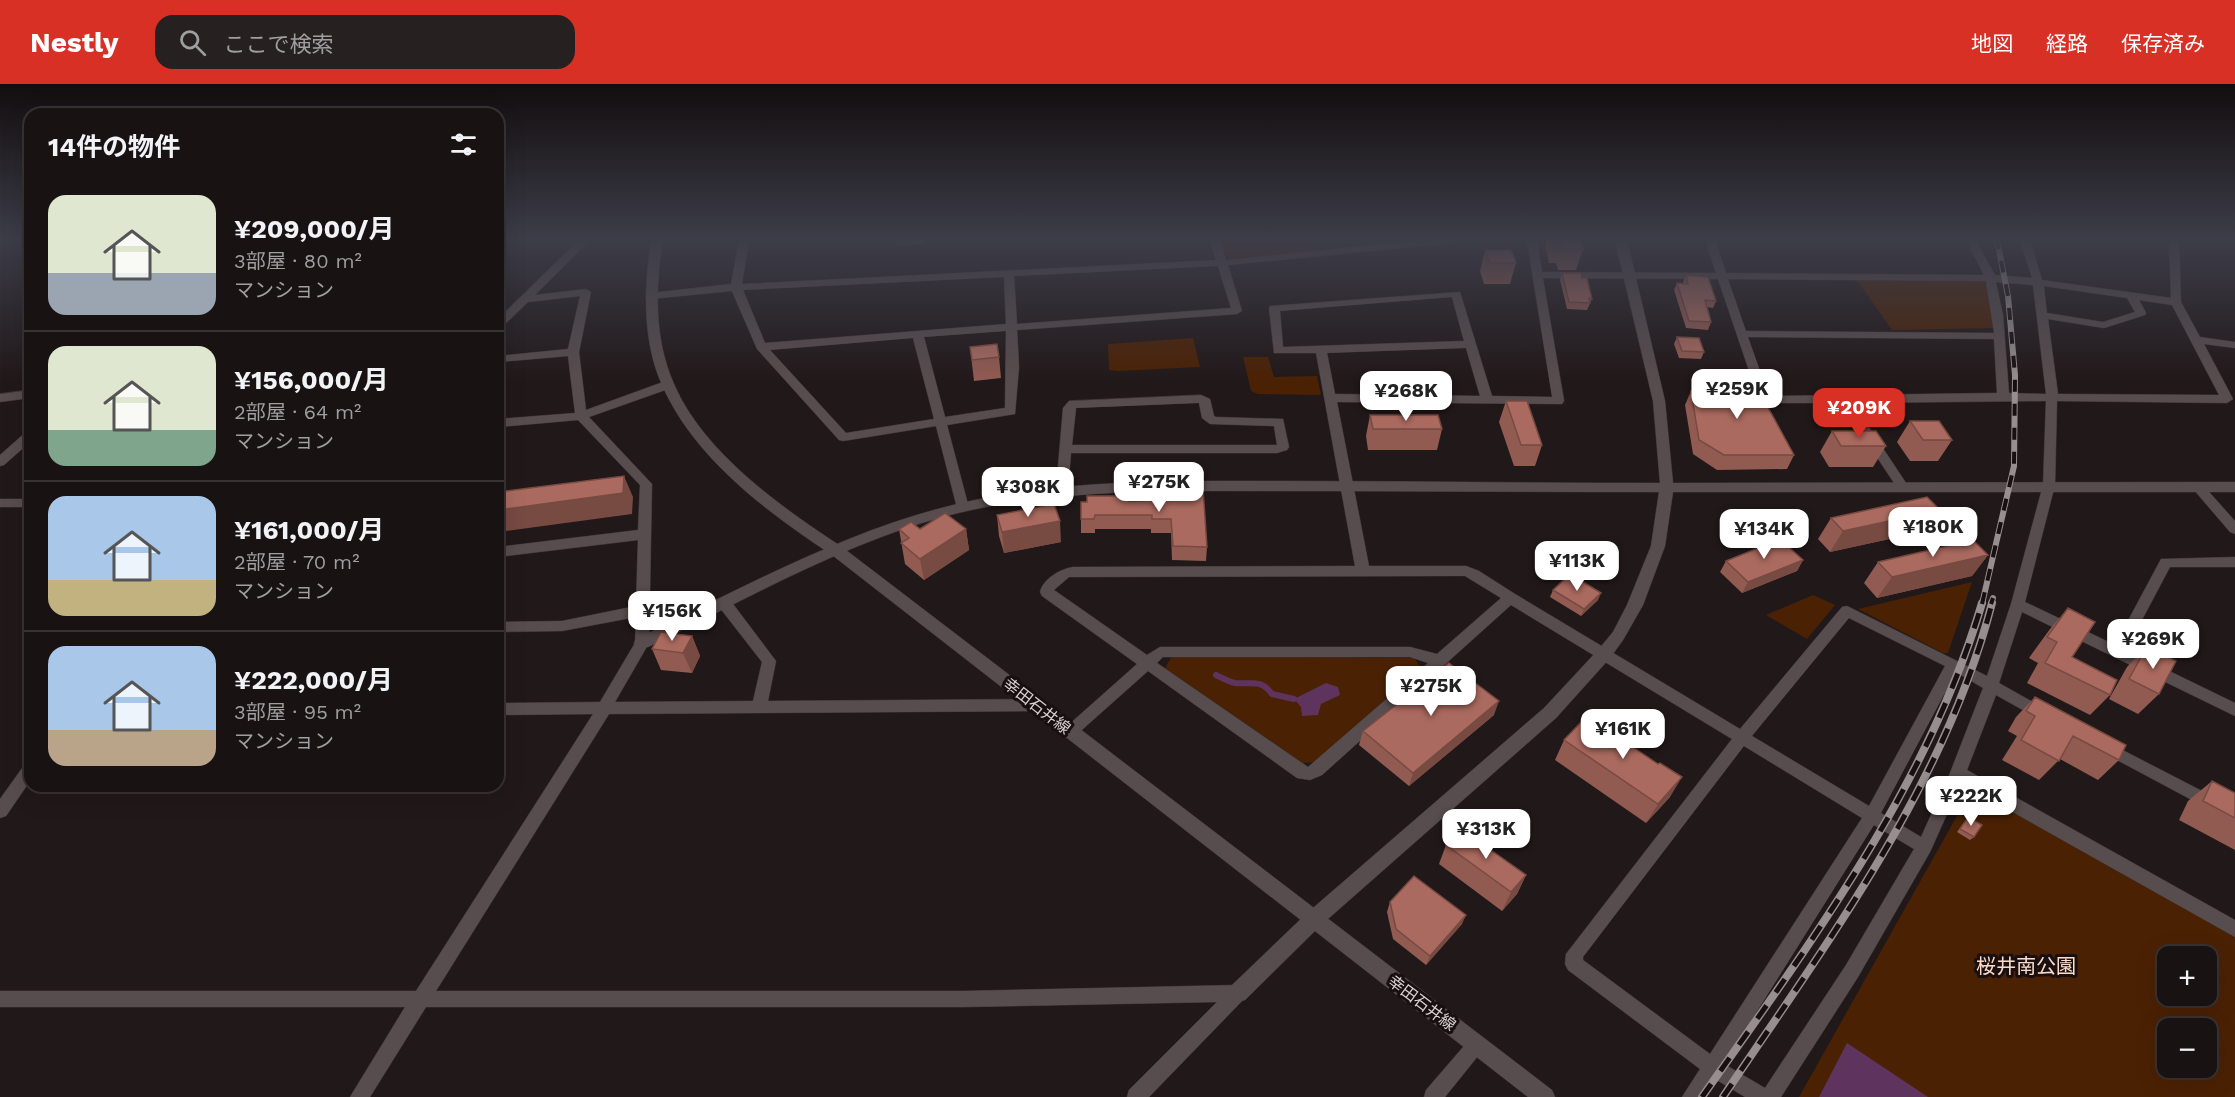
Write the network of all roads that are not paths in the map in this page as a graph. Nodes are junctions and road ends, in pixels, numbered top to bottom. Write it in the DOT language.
graph roads {
  1 [pos="537,287"];
  2 [pos="651,287"];
  3 [pos="733,287"];
  4 [pos="736,287"];
  5 [pos="1009,287"];
  6 [pos="1229,287"];
  7 [pos="1540,287"];
  8 [pos="1632,287"];
  9 [pos="1726,287"];
  10 [pos="1993,287"];
  11 [pos="2039,287"];
  12 [pos="2073,287"];
  13 [pos="2176,287"];
  14 [pos="650,296"];
  15 [pos="2131,296"];
  16 [pos="525,299"];
  17 [pos="2176,302"];
  18 [pos="2042,315"];
  19 [pos="504,319"];
  20 [pos="1010,327"];
  21 [pos="918,334"];
  22 [pos="1741,334"];
  23 [pos="1999,336"];
  24 [pos="2196,340"];
  25 [pos="1471,344"];
  26 [pos="2235,345"];
  27 [pos="761,347"];
  28 [pos="573,351"];
  29 [pos="1321,351"];
  30 [pos="504,358"];
  31 [pos="667,385"];
  32 [pos="24,395"];
  33 [pos="2003,397"];
  34 [pos="0,398"];
  35 [pos="1331,398"];
  36 [pos="2051,398"];
  37 [pos="1487,400"];
  38 [pos="1845,400"];
  39 [pos="581,416"];
  40 [pos="504,422"];
  41 [pos="939,423"];
  42 [pos="24,440"];
  43 [pos="1065,449"];
  44 [pos="0,462"];
  45 [pos="1346,485"];
  46 [pos="2049,485"];
  47 [pos="1902,486"];
  48 [pos="2198,487"];
  49 [pos="2235,487"];
  50 [pos="1667,488"];
  51 [pos="1062,490"];
  52 [pos="0,503"];
  53 [pos="24,503"];
  54 [pos="963,508"];
  55 [pos="2235,529"];
  56 [pos="646,534"];
  57 [pos="504,551"];
  58 [pos="837,551"];
  59 [pos="2235,562"];
  60 [pos="1364,571"];
  61 [pos="1510,598"];
  62 [pos="725,604"];
  63 [pos="2018,604"];
  64 [pos="643,610"];
  65 [pos="504,627"];
  66 [pos="642,644"];
  67 [pos="2118,652"];
  68 [pos="1604,654"];
  69 [pos="1438,661"];
  70 [pos="1148,664"];
  71 [pos="1953,664"];
  72 [pos="1991,687"];
  73 [pos="1036,705"];
  74 [pos="759,708"];
  75 [pos="504,709"];
  76 [pos="604,709"];
  77 [pos="2235,710"];
  78 [pos="2054,720"];
  79 [pos="1070,732"];
  80 [pos="1742,737"];
  81 [pos="2096,742"];
  82 [pos="1959,773"];
  83 [pos="24,777"];
  84 [pos="0,811"];
  85 [pos="1872,815"];
  86 [pos="2235,816"];
  87 [pos="1924,847"];
  88 [pos="1313,920"];
  89 [pos="2235,930"];
  90 [pos="1238,993"];
  91 [pos="0,999"];
  92 [pos="420,1000"];
  93 [pos="1476,1045"];
  94 [pos="1712,1067"];
  95 [pos="359,1097"];
  96 [pos="1136,1097"];
  97 [pos="1433,1097"];
  98 [pos="1545,1097"];
  99 [pos="1691,1097"];
  100 [pos="1761,1097"];
  101 [pos="1770,1097"];
  1 -- 16 [label="street"];
  2 -- 14 [label="street, 幸田石井線"];
  3 -- 14 [label="street"];
  4 -- 27 [label="street"];
  5 -- 20 [label="street"];
  6 -- 20 [label="street"];
  7 -- 37 [label="street"];
  8 -- 50 [label="street"];
  9 -- 22 [label="street"];
  10 -- 23 [label="street"];
  11 -- 18 [label="street"];
  12 -- 15 [label="street"];
  13 -- 17 [label="street"];
  14 -- 31 [label="street, 幸田石井線"];
  15 -- 17 [label="street"];
  15 -- 18 [label="street"];
  16 -- 19 [label="street"];
  16 -- 28 [label="street"];
  17 -- 24 [label="street"];
  18 -- 36 [label="street"];
  20 -- 21 [label="street"];
  20 -- 41 [label="street"];
  21 -- 27 [label="street"];
  21 -- 41 [label="street"];
  22 -- 23 [label="street"];
  22 -- 38 [label="street"];
  23 -- 33 [label="street"];
  24 -- 26 [label="street"];
  24 -- 36 [label="street"];
  25 -- 29 [label="street"];
  25 -- 29 [label="street"];
  25 -- 37 [label="street"];
  27 -- 41 [label="street"];
  28 -- 30 [label="street"];
  28 -- 39 [label="street"];
  29 -- 35 [label="street"];
  31 -- 39 [label="street"];
  31 -- 58 [label="street, 幸田石井線"];
  32 -- 34 [label="street"];
  33 -- 36 [label="street"];
  33 -- 38 [label="street"];
  35 -- 37 [label="street"];
  35 -- 45 [label="street"];
  36 -- 46 [label="street"];
  38 -- 47 [label="street"];
  39 -- 40 [label="street"];
  39 -- 56 [label="street"];
  41 -- 54 [label="street"];
  42 -- 44 [label="street"];
  43 -- 43 [label="street"];
  43 -- 51 [label="street"];
  45 -- 50 [label="street"];
  45 -- 51 [label="street"];
  45 -- 60 [label="street"];
  46 -- 47 [label="street"];
  46 -- 48 [label="street"];
  46 -- 63 [label="street"];
  47 -- 50 [label="street"];
  48 -- 49 [label="street"];
  48 -- 55 [label="street"];
  50 -- 68 [label="street"];
  51 -- 54 [label="street"];
  52 -- 53 [label="street"];
  54 -- 58 [label="street"];
  56 -- 57 [label="street"];
  56 -- 64 [label="street"];
  58 -- 62 [label="street"];
  58 -- 73 [label="street, 幸田石井線"];
  59 -- 67 [label="street"];
  60 -- 61 [label="street"];
  60 -- 70 [label="street"];
  61 -- 68 [label="street"];
  61 -- 69 [label="street"];
  62 -- 66 [label="street"];
  62 -- 74 [label="street"];
  63 -- 67 [label="street"];
  63 -- 72 [label="street"];
  64 -- 65 [label="street"];
  64 -- 66 [label="street"];
  66 -- 76 [label="street"];
  67 -- 77 [label="street"];
  68 -- 80 [label="street"];
  68 -- 88 [label="street"];
  69 -- 70 [label="street"];
  69 -- 70 [label="street"];
  70 -- 79 [label="street"];
  71 -- 72 [label="street"];
  71 -- 80 [label="street"];
  71 -- 85 [label="street"];
  72 -- 78 [label="street"];
  72 -- 82 [label="street"];
  73 -- 74 [label="street"];
  73 -- 79 [label="street, 幸田石井線"];
  74 -- 76 [label="street"];
  75 -- 76 [label="street"];
  76 -- 92 [label="street"];
  79 -- 88 [label="street, 幸田石井線"];
  80 -- 85 [label="street"];
  80 -- 94 [label="street"];
  81 -- 86 [label="street"];
  82 -- 87 [label="street"];
  82 -- 89 [label="street"];
  83 -- 84 [label="street"];
  85 -- 87 [label="street"];
  85 -- 94 [label="street"];
  87 -- 101 [label="street"];
  88 -- 90 [label="street"];
  88 -- 93 [label="street, 幸田石井線"];
  90 -- 92 [label="street"];
  90 -- 96 [label="street"];
  91 -- 92 [label="street"];
  92 -- 95 [label="street"];
  93 -- 97 [label="street"];
  93 -- 98 [label="street, 幸田石井線"];
  94 -- 99 [label="street"];
  94 -- 100 [label="street"];
}
